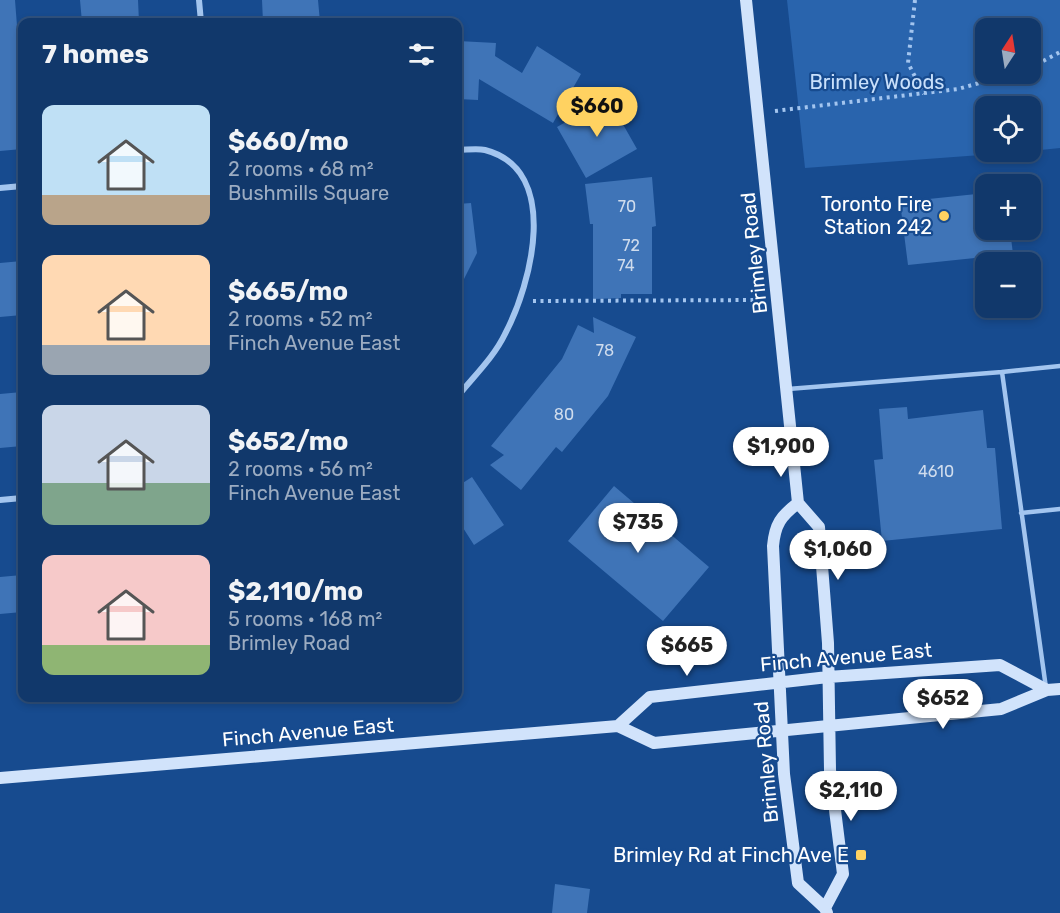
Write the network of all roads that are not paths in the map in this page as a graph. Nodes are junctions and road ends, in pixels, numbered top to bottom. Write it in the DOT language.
graph roads {
  1 [pos="199,0"];
  2 [pos="746,0"];
  3 [pos="201,18"];
  4 [pos="462,150"];
  5 [pos="18,186"];
  6 [pos="0,188"];
  7 [pos="1060,366"];
  8 [pos="1002,372"];
  9 [pos="788,389"];
  10 [pos="462,391"];
  11 [pos="18,498"];
  12 [pos="0,500"];
  13 [pos="798,503"];
  14 [pos="1060,509"];
  15 [pos="1021,513"];
  16 [pos="828,677"];
  17 [pos="780,682"];
  18 [pos="1060,689"];
  19 [pos="1047,690"];
  20 [pos="618,726"];
  21 [pos="828,726"];
  22 [pos="783,731"];
  23 [pos="0,778"];
  24 [pos="826,910"];
  1 -- 3 [label="street"];
  2 -- 9 [label="main road, Brimley Road"];
  4 -- 10 [label="street"];
  5 -- 6 [label="street"];
  7 -- 8 [label="lane"];
  8 -- 9 [label="lane"];
  8 -- 15 [label="lane"];
  9 -- 13 [label="main road, Brimley Road"];
  11 -- 12 [label="street"];
  13 -- 16 [label="main road, Brimley Road"];
  13 -- 17 [label="main road, Brimley Road"];
  14 -- 15 [label="lane"];
  15 -- 19 [label="lane"];
  16 -- 17 [label="main road, Finch Avenue East"];
  16 -- 19 [label="main road, Finch Avenue East"];
  16 -- 21 [label="main road, Brimley Road"];
  17 -- 20 [label="main road, Finch Avenue East"];
  17 -- 22 [label="main road, Brimley Road"];
  18 -- 19 [label="main road"];
  19 -- 21 [label="main road"];
  20 -- 22 [label="main road"];
  20 -- 23 [label="main road, Finch Avenue East"];
  21 -- 22 [label="main road"];
  21 -- 24 [label="main road, Brimley Road"];
  22 -- 24 [label="main road, Brimley Road"];
}
